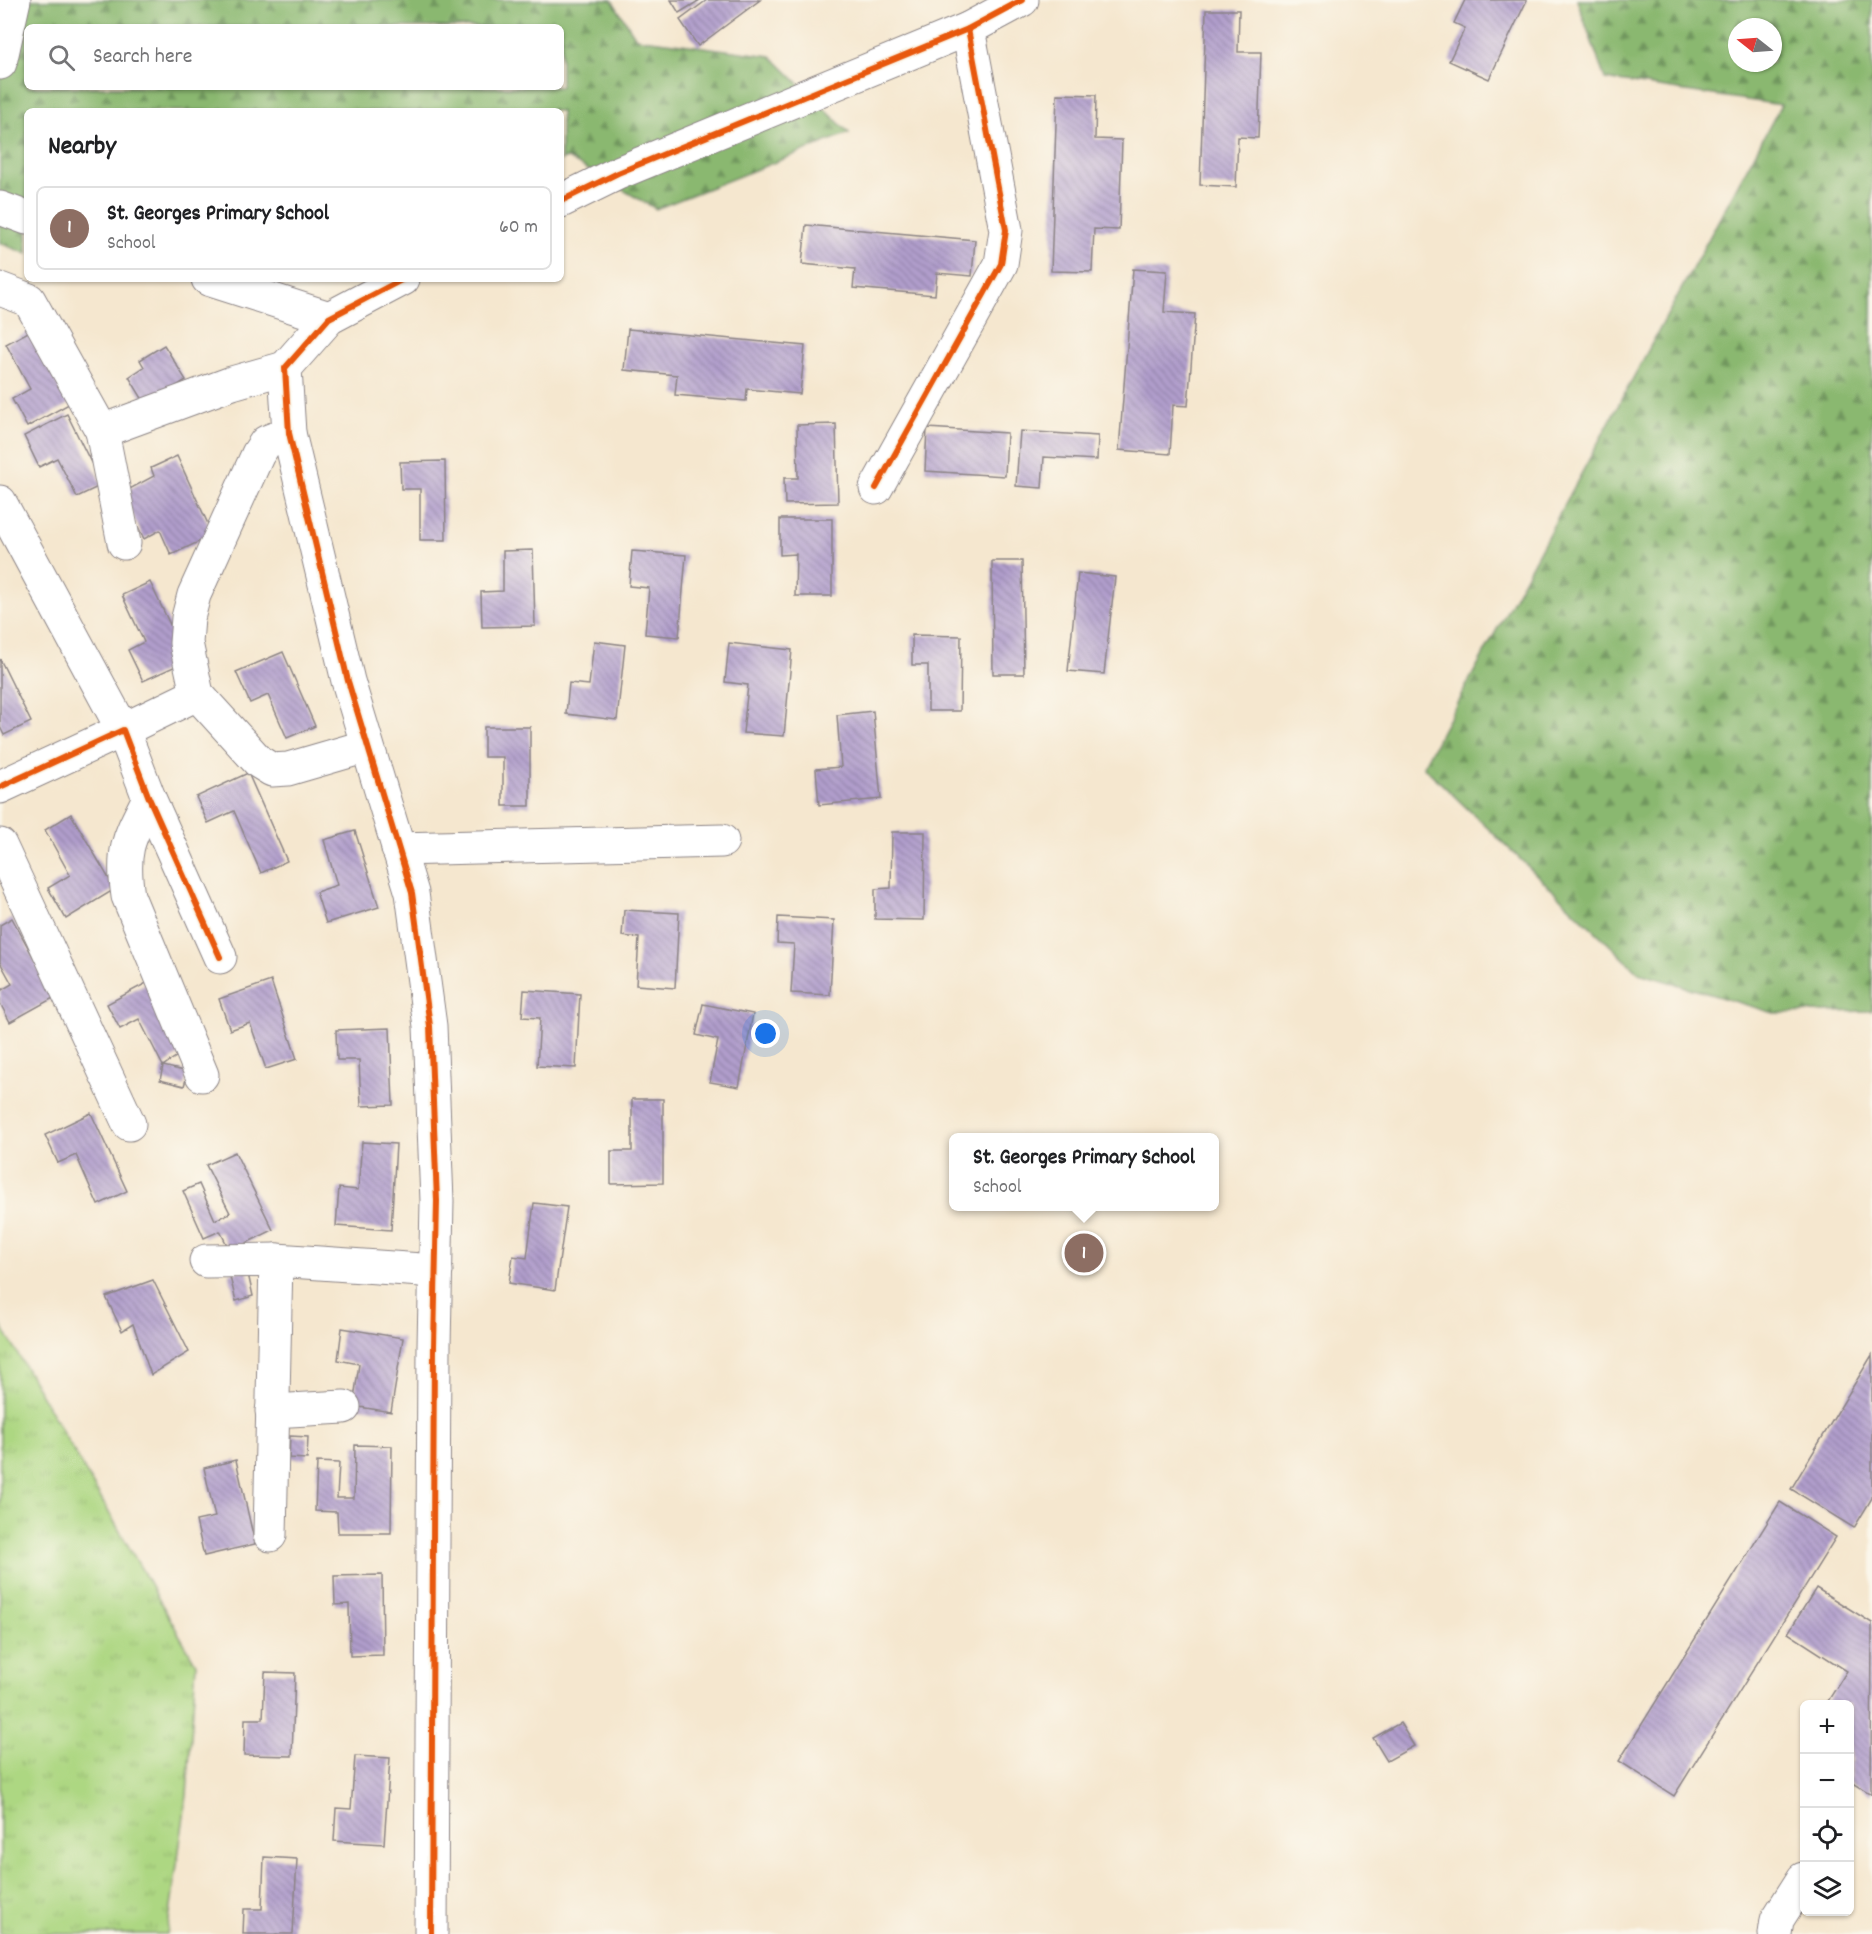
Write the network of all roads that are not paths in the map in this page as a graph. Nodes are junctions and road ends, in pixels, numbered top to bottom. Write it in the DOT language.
graph roads {
  1 [pos="15,0"];
  2 [pos="1022,0"];
  3 [pos="968,29"];
  4 [pos="0,63"];
  5 [pos="564,200"];
  6 [pos="0,208"];
  7 [pos="24,217"];
  8 [pos="217,282"];
  9 [pos="397,282"];
  10 [pos="0,289"];
  11 [pos="329,318"];
  12 [pos="285,368"];
  13 [pos="102,431"];
  14 [pos="289,433"];
  15 [pos="876,488"];
  16 [pos="0,502"];
  17 [pos="124,543"];
  18 [pos="197,694"];
  19 [pos="123,730"];
  20 [pos="368,746"];
  21 [pos="0,786"];
  22 [pos="149,798"];
  23 [pos="722,841"];
  24 [pos="0,845"];
  25 [pos="399,849"];
  26 [pos="220,957"];
  27 [pos="202,1075"];
  28 [pos="129,1124"];
  29 [pos="276,1260"];
  30 [pos="206,1261"];
  31 [pos="436,1270"];
  32 [pos="344,1407"];
  33 [pos="273,1411"];
  34 [pos="270,1535"];
  35 [pos="1800,1884"];
  36 [pos="431,1934"];
  37 [pos="1775,1934"];
  1 -- 4 [label="street"];
  2 -- 3 [label="street"];
  3 -- 5 [label="street"];
  3 -- 15 [label="street"];
  6 -- 7 [label="street"];
  8 -- 11 [label="street"];
  9 -- 11 [label="street"];
  10 -- 13 [label="street"];
  11 -- 12 [label="street"];
  12 -- 13 [label="street"];
  12 -- 14 [label="street"];
  13 -- 17 [label="street"];
  14 -- 18 [label="street"];
  14 -- 20 [label="street"];
  16 -- 19 [label="street"];
  18 -- 19 [label="street"];
  18 -- 20 [label="street"];
  19 -- 21 [label="street"];
  19 -- 22 [label="street"];
  20 -- 25 [label="street"];
  22 -- 26 [label="street"];
  22 -- 27 [label="street"];
  23 -- 25 [label="street"];
  24 -- 28 [label="street"];
  25 -- 31 [label="street"];
  29 -- 30 [label="street"];
  29 -- 31 [label="street"];
  29 -- 33 [label="street"];
  31 -- 36 [label="street"];
  32 -- 33 [label="street"];
  33 -- 34 [label="street"];
  35 -- 37 [label="street"];
}
